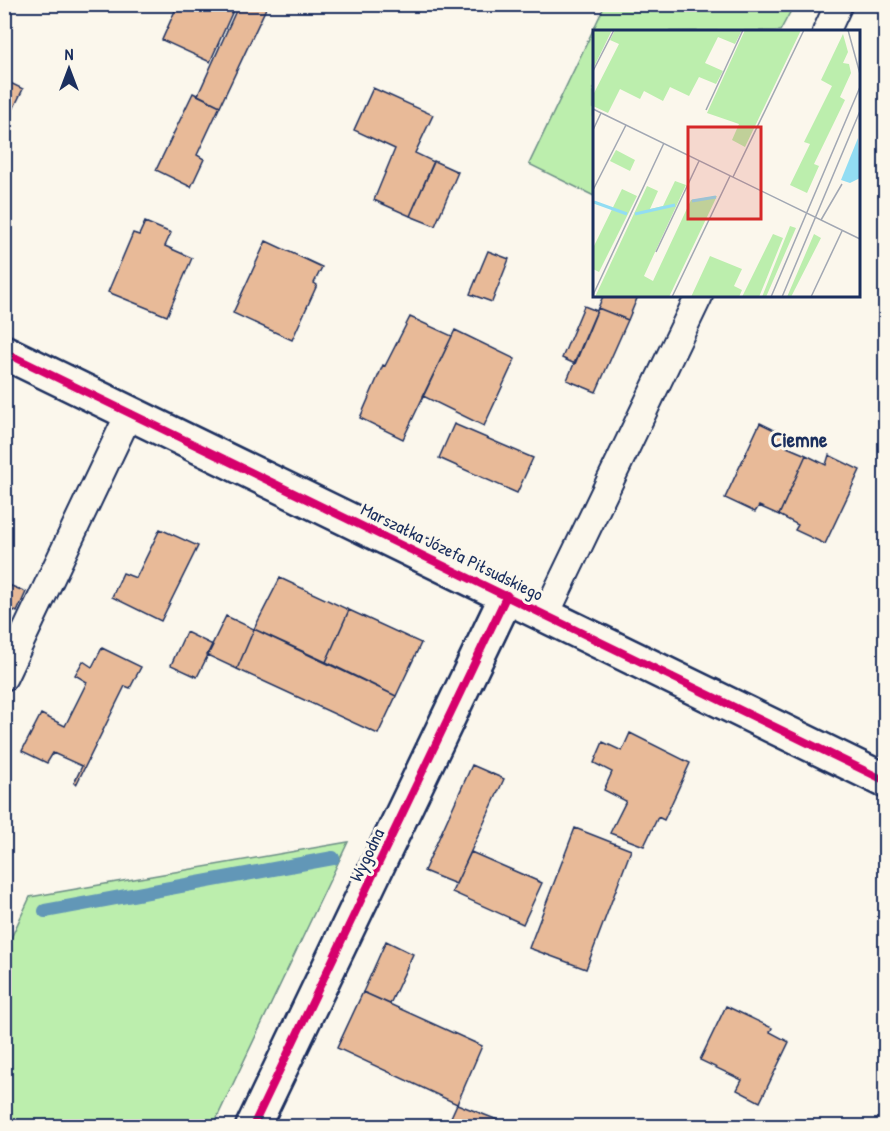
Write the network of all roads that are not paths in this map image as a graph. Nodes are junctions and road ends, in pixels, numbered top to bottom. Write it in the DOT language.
graph roads {
  1 [pos="839,4"];
  2 [pos="827,30"];
  3 [pos="699,297"];
  4 [pos="4,352"];
  5 [pos="129,414"];
  6 [pos="507,595"];
  7 [pos="546,614"];
  8 [pos="4,677"];
  9 [pos="885,782"];
  10 [pos="253,1126"];
  1 -- 2 [label="lane"];
  3 -- 7 [label="lane"];
  4 -- 5 [label="street, Marszałka Józefa Piłsudskiego"];
  5 -- 6 [label="street, Marszałka Józefa Piłsudskiego"];
  5 -- 8 [label="lane"];
  6 -- 7 [label="street, Marszałka Józefa Piłsudskiego"];
  6 -- 10 [label="street, Wygodna"];
  7 -- 9 [label="street, Marszałka Józefa Piłsudskiego"];
}
